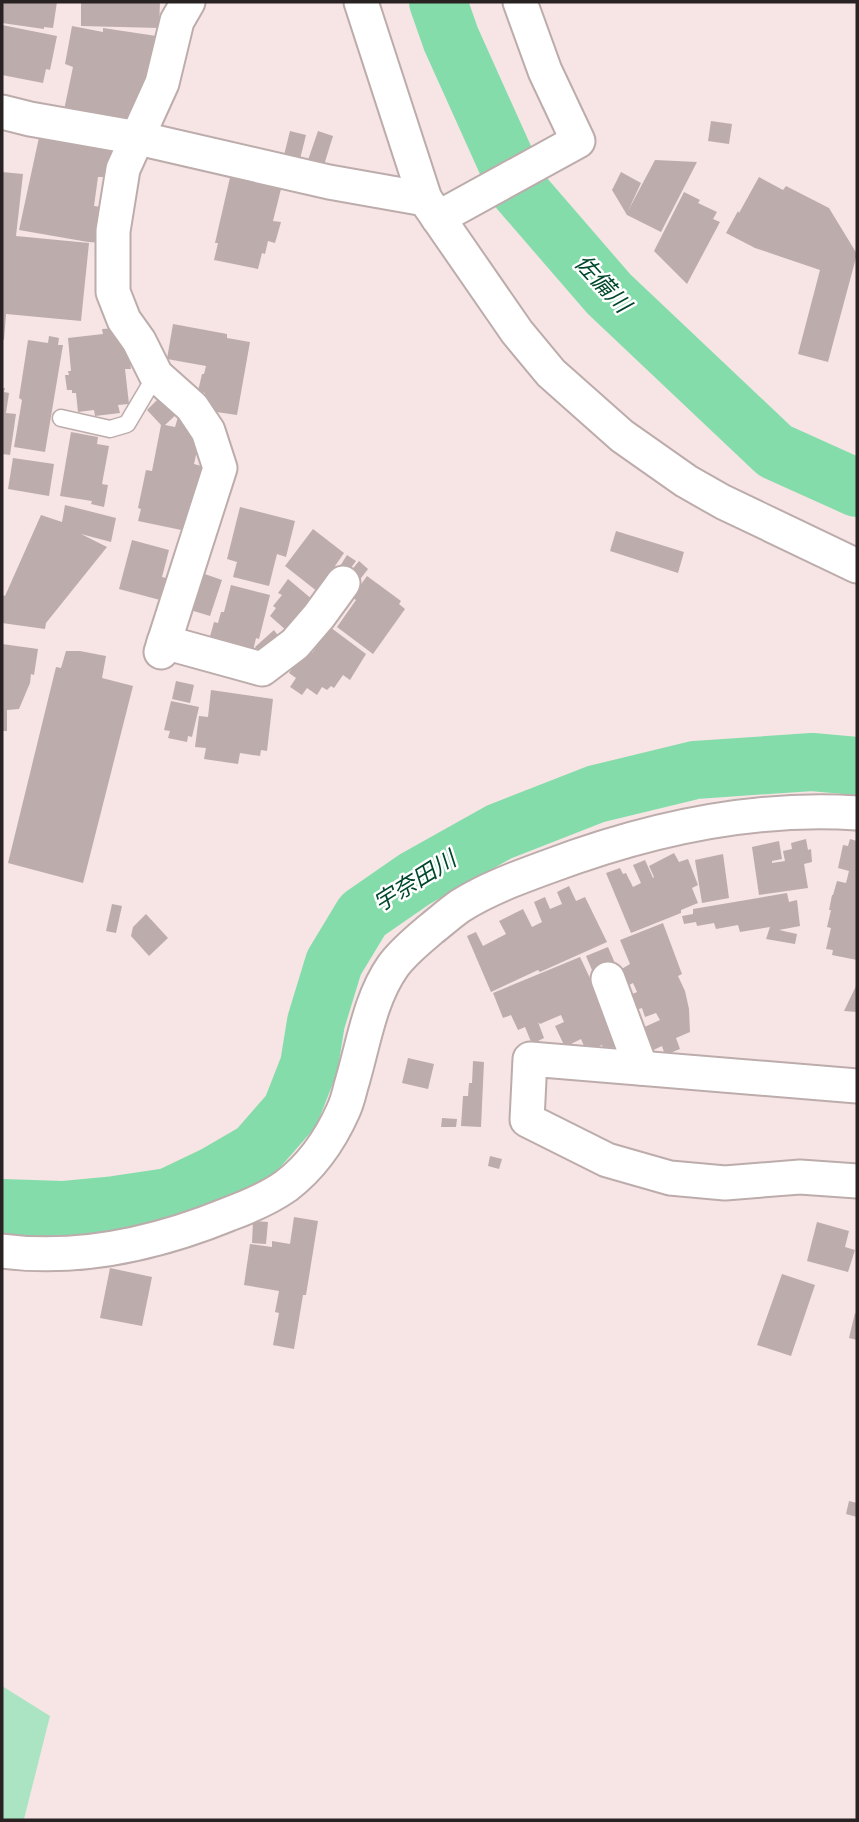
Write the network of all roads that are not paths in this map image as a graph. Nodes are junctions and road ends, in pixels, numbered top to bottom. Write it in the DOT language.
graph roads {
  1 [pos="188,2"];
  2 [pos="361,2"];
  3 [pos="520,2"];
  4 [pos="2,112"];
  5 [pos="138,138"];
  6 [pos="431,209"];
  7 [pos="156,375"];
  8 [pos="61,418"];
  9 [pos="857,566"];
  10 [pos="343,583"];
  11 [pos="857,813"];
  12 [pos="608,979"];
  13 [pos="641,1068"];
  14 [pos="857,1086"];
  15 [pos="857,1181"];
  16 [pos="2,1251"];
  1 -- 5 [label="street"];
  2 -- 6 [label="street"];
  3 -- 6 [label="street"];
  4 -- 5 [label="street"];
  5 -- 6 [label="street"];
  5 -- 7 [label="street"];
  6 -- 9 [label="street"];
  7 -- 8 [label="lane"];
  7 -- 10 [label="street"];
  11 -- 16 [label="street"];
  12 -- 13 [label="street"];
  13 -- 14 [label="street"];
  13 -- 15 [label="street"];
}
